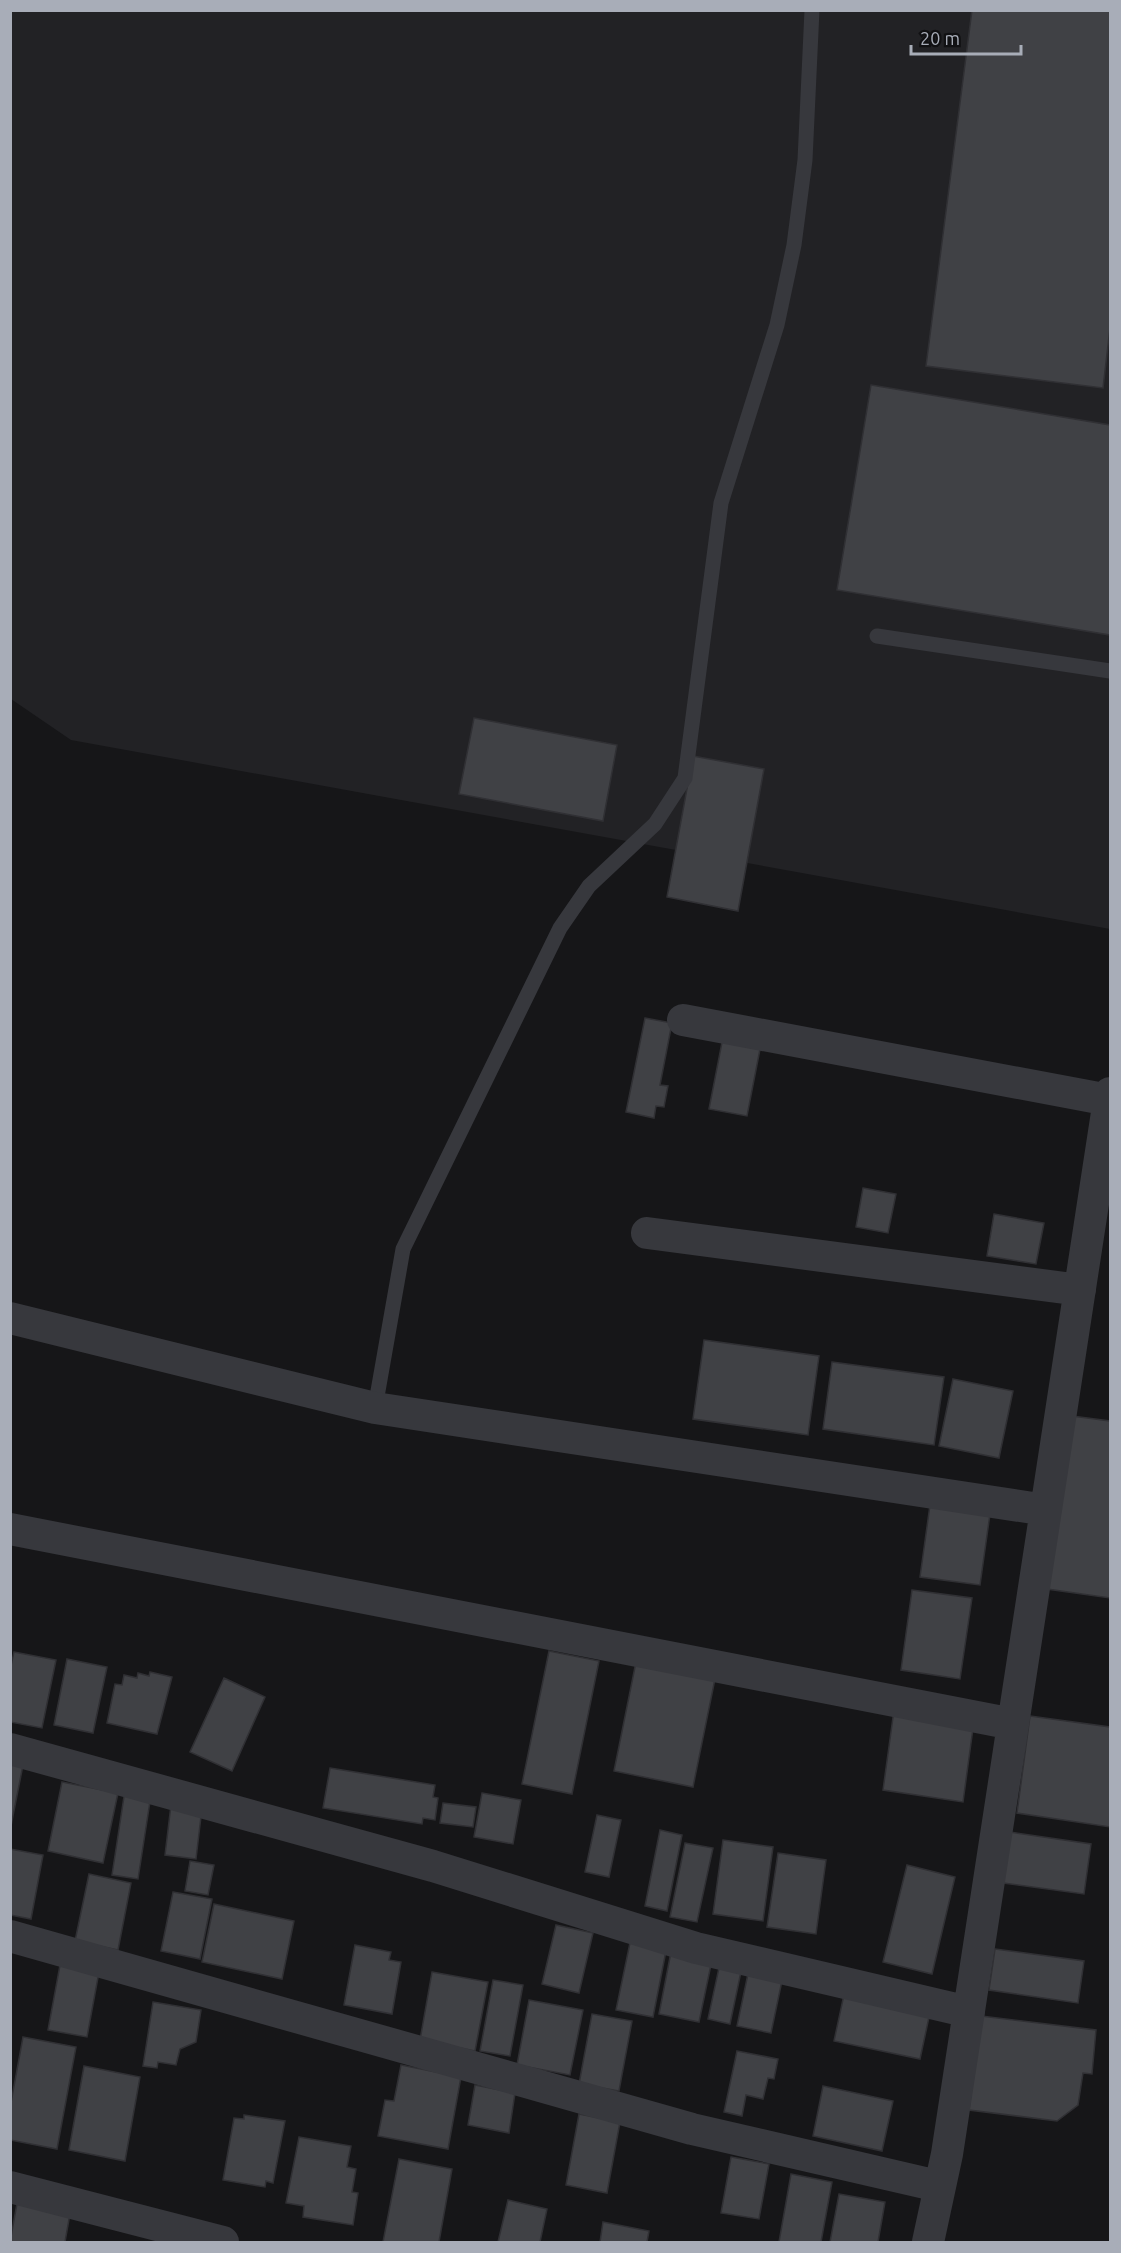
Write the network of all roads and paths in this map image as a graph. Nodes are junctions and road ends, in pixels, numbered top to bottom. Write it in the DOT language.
graph roads {
  1 [pos="812,10"];
  2 [pos="877,636"];
  3 [pos="1110,671"];
  4 [pos="683,1020"];
  5 [pos="1110,1096"];
  6 [pos="647,1233"];
  7 [pos="1080,1290"];
  8 [pos="10,1318"];
  9 [pos="375,1408"];
  10 [pos="1046,1510"];
  11 [pos="10,1529"];
  12 [pos="1012,1724"];
  13 [pos="10,1749"];
  14 [pos="10,1936"];
  15 [pos="969,2012"];
  16 [pos="939,2186"];
  17 [pos="10,2187"];
  18 [pos="222,2242"];
  19 [pos="927,2242"];
  1 -- 9 [label="lane"];
  2 -- 3 [label="lane"];
  4 -- 5 [label="street"];
  5 -- 7 [label="street"];
  6 -- 7 [label="street"];
  7 -- 10 [label="street"];
  8 -- 9 [label="street"];
  9 -- 10 [label="street"];
  10 -- 12 [label="street"];
  11 -- 12 [label="street"];
  12 -- 15 [label="street"];
  13 -- 15 [label="street"];
  14 -- 16 [label="street"];
  15 -- 16 [label="street"];
  16 -- 19 [label="street"];
  17 -- 18 [label="street"];
}
